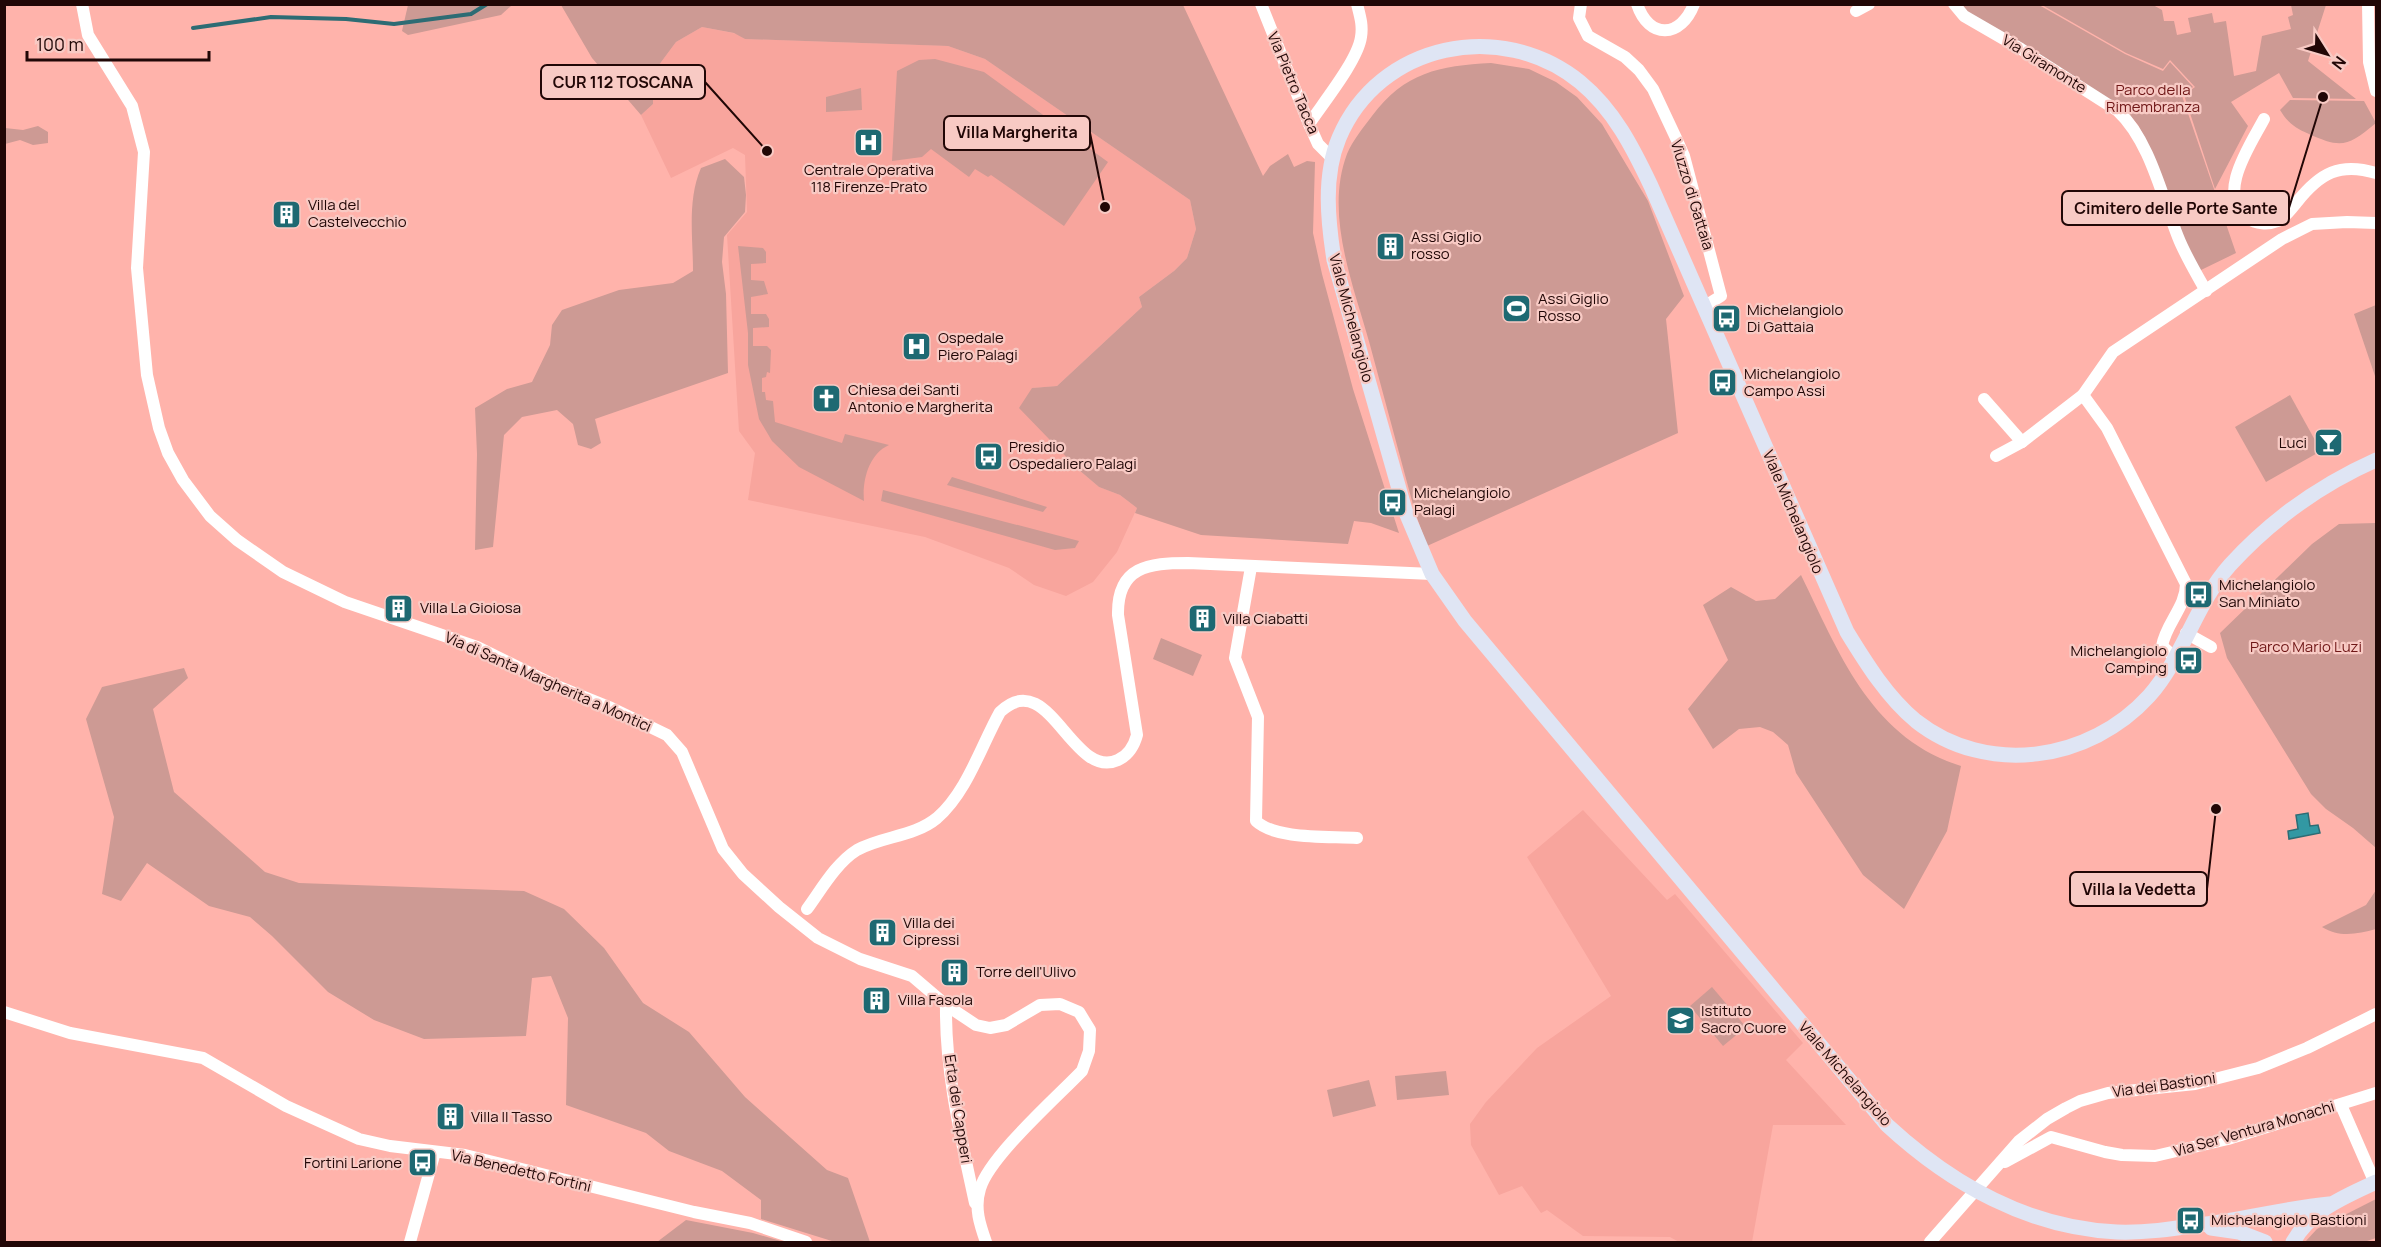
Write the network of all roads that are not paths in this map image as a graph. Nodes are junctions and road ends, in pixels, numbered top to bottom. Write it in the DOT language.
graph roads {
  1 [pos="82,4"];
  2 [pos="1261,4"];
  3 [pos="1357,4"];
  4 [pos="1581,4"];
  5 [pos="1637,4"];
  6 [pos="1694,4"];
  7 [pos="1869,4"];
  8 [pos="1954,4"];
  9 [pos="2368,4"];
  10 [pos="1856,11"];
  11 [pos="2376,91"];
  12 [pos="2265,119"];
  13 [pos="1309,124"];
  14 [pos="1332,158"];
  15 [pos="2376,173"];
  16 [pos="2376,223"];
  17 [pos="2206,291"];
  18 [pos="1705,306"];
  19 [pos="2083,395"];
  20 [pos="1984,399"];
  21 [pos="2022,442"];
  22 [pos="1996,456"];
  23 [pos="2376,460"];
  24 [pos="1251,567"];
  25 [pos="1432,574"];
  26 [pos="2186,633"];
  27 [pos="2211,646"];
  28 [pos="2174,657"];
  29 [pos="1357,838"];
  30 [pos="807,909"];
  31 [pos="946,1005"];
  32 [pos="4,1012"];
  33 [pos="2376,1014"];
  34 [pos="2376,1093"];
  35 [pos="2340,1104"];
  36 [pos="435,1152"];
  37 [pos="1997,1167"];
  38 [pos="2376,1182"];
  39 [pos="1977,1192"];
  40 [pos="2329,1204"];
  41 [pos="977,1213"];
  42 [pos="2199,1226"];
  43 [pos="2243,1237"];
  44 [pos="410,1242"];
  45 [pos="806,1242"];
  46 [pos="986,1242"];
  47 [pos="1930,1242"];
  48 [pos="2265,1242"];
  49 [pos="2292,1242"];
  1 -- 31 [label="street, Via di Santa Margherita a Montici"];
  2 -- 13 [label="street, Via Pietro Tacca"];
  3 -- 13 [label="street"];
  4 -- 18 [label="street, Viuzzo di Gattaia"];
  5 -- 6 [label="street"];
  7 -- 10 [label="street"];
  8 -- 17 [label="street, Via Giramonte"];
  9 -- 11 [label="street"];
  12 -- 15 [label="street"];
  13 -- 14 [label="street, Via Pietro Tacca"];
  14 -- 18 [label="main road, Viale Michelangiolo"];
  14 -- 25 [label="main road, Viale Michelangiolo"];
  16 -- 17 [label="street"];
  17 -- 19 [label="street"];
  18 -- 28 [label="main road, Viale Michelangiolo"];
  19 -- 21 [label="street"];
  19 -- 28 [label="street"];
  20 -- 21 [label="street"];
  21 -- 22 [label="street"];
  23 -- 26 [label="main road, Viale Michelangiolo"];
  24 -- 25 [label="street"];
  24 -- 29 [label="street"];
  24 -- 30 [label="street"];
  25 -- 39 [label="main road, Viale Michelangiolo"];
  26 -- 27 [label="street"];
  26 -- 28 [label="main road, Viale Michelangiolo"];
  31 -- 41 [label="street, Erta dei Capperi"];
  31 -- 41 [label="street, Via di Santa Margherita a Montici"];
  32 -- 36 [label="street, Via Benedetto Fortini"];
  33 -- 37 [label="street, Via dei Bastioni"];
  34 -- 35 [label="street, Via Ser Ventura Monachi"];
  35 -- 37 [label="street, Via Ser Ventura Monachi"];
  35 -- 38 [label="street"];
  36 -- 44 [label="street"];
  36 -- 45 [label="street, Via Benedetto Fortini"];
  37 -- 39 [label="street, Via dei Bastioni"];
  38 -- 40 [label="main road"];
  39 -- 42 [label="main road, Viale Michelangiolo"];
  39 -- 47 [label="street, Via dei Bastioni"];
  40 -- 42 [label="main road"];
  40 -- 49 [label="main road"];
  41 -- 46 [label="street, Via di Santa Margherita a Montici"];
  42 -- 43 [label="main road"];
  43 -- 48 [label="main road"];
}
